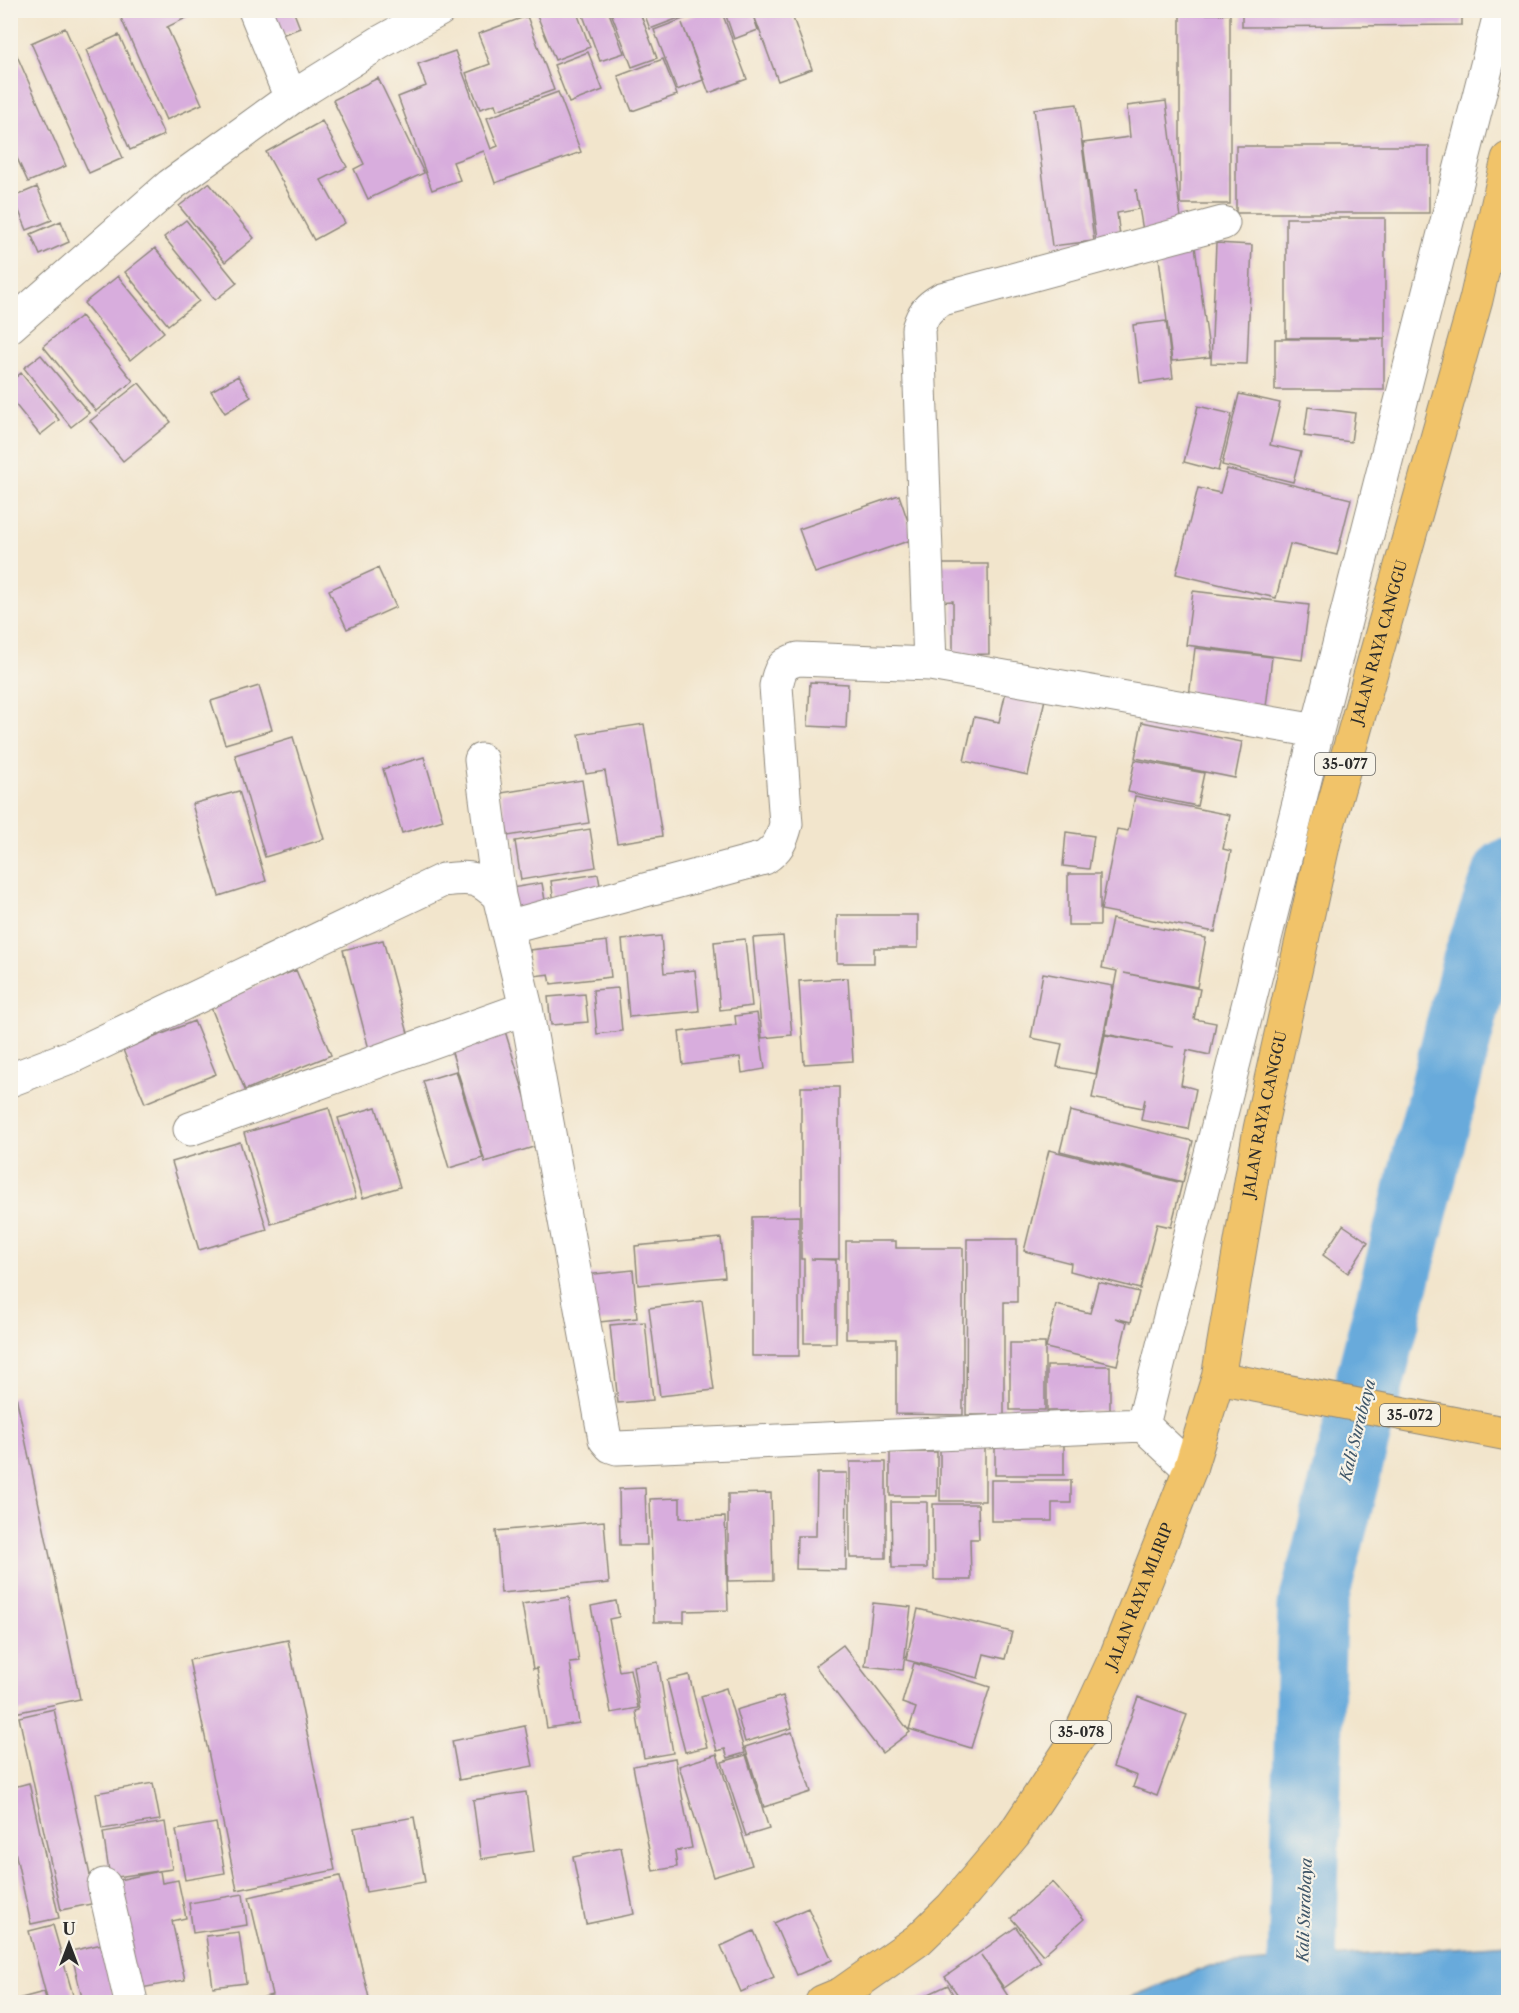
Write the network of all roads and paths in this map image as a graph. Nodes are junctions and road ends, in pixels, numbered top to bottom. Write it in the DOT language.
graph roads {
  1 [pos="255,10"];
  2 [pos="440,10"];
  3 [pos="1501,10"];
  4 [pos="291,98"];
  5 [pos="1509,159"];
  6 [pos="1223,223"];
  7 [pos="10,326"];
  8 [pos="930,664"];
  9 [pos="1317,731"];
  10 [pos="482,760"];
  11 [pos="499,896"];
  12 [pos="507,927"];
  13 [pos="526,1008"];
  14 [pos="10,1080"];
  15 [pos="190,1129"];
  16 [pos="1218,1378"];
  17 [pos="1143,1425"];
  18 [pos="1509,1434"];
  19 [pos="1190,1469"];
  20 [pos="104,1885"];
  21 [pos="131,2002"];
  22 [pos="822,2002"];
  1 -- 4 [label="street"];
  2 -- 4 [label="street"];
  3 -- 9 [label="street"];
  4 -- 7 [label="street"];
  5 -- 16 [label="main road, JALAN RAYA CANGGU / 35-077"];
  6 -- 8 [label="street"];
  8 -- 9 [label="street"];
  8 -- 12 [label="street"];
  9 -- 17 [label="street"];
  10 -- 11 [label="street"];
  11 -- 12 [label="street"];
  11 -- 14 [label="street"];
  12 -- 13 [label="street"];
  13 -- 15 [label="street"];
  13 -- 17 [label="street"];
  16 -- 18 [label="main road, 35-072"];
  16 -- 19 [label="main road, JALAN RAYA MLIRIP / 35-078"];
  17 -- 19 [label="street"];
  19 -- 22 [label="main road, JALAN RAYA MLIRIP / 35-078"];
  20 -- 21 [label="street"];
}
